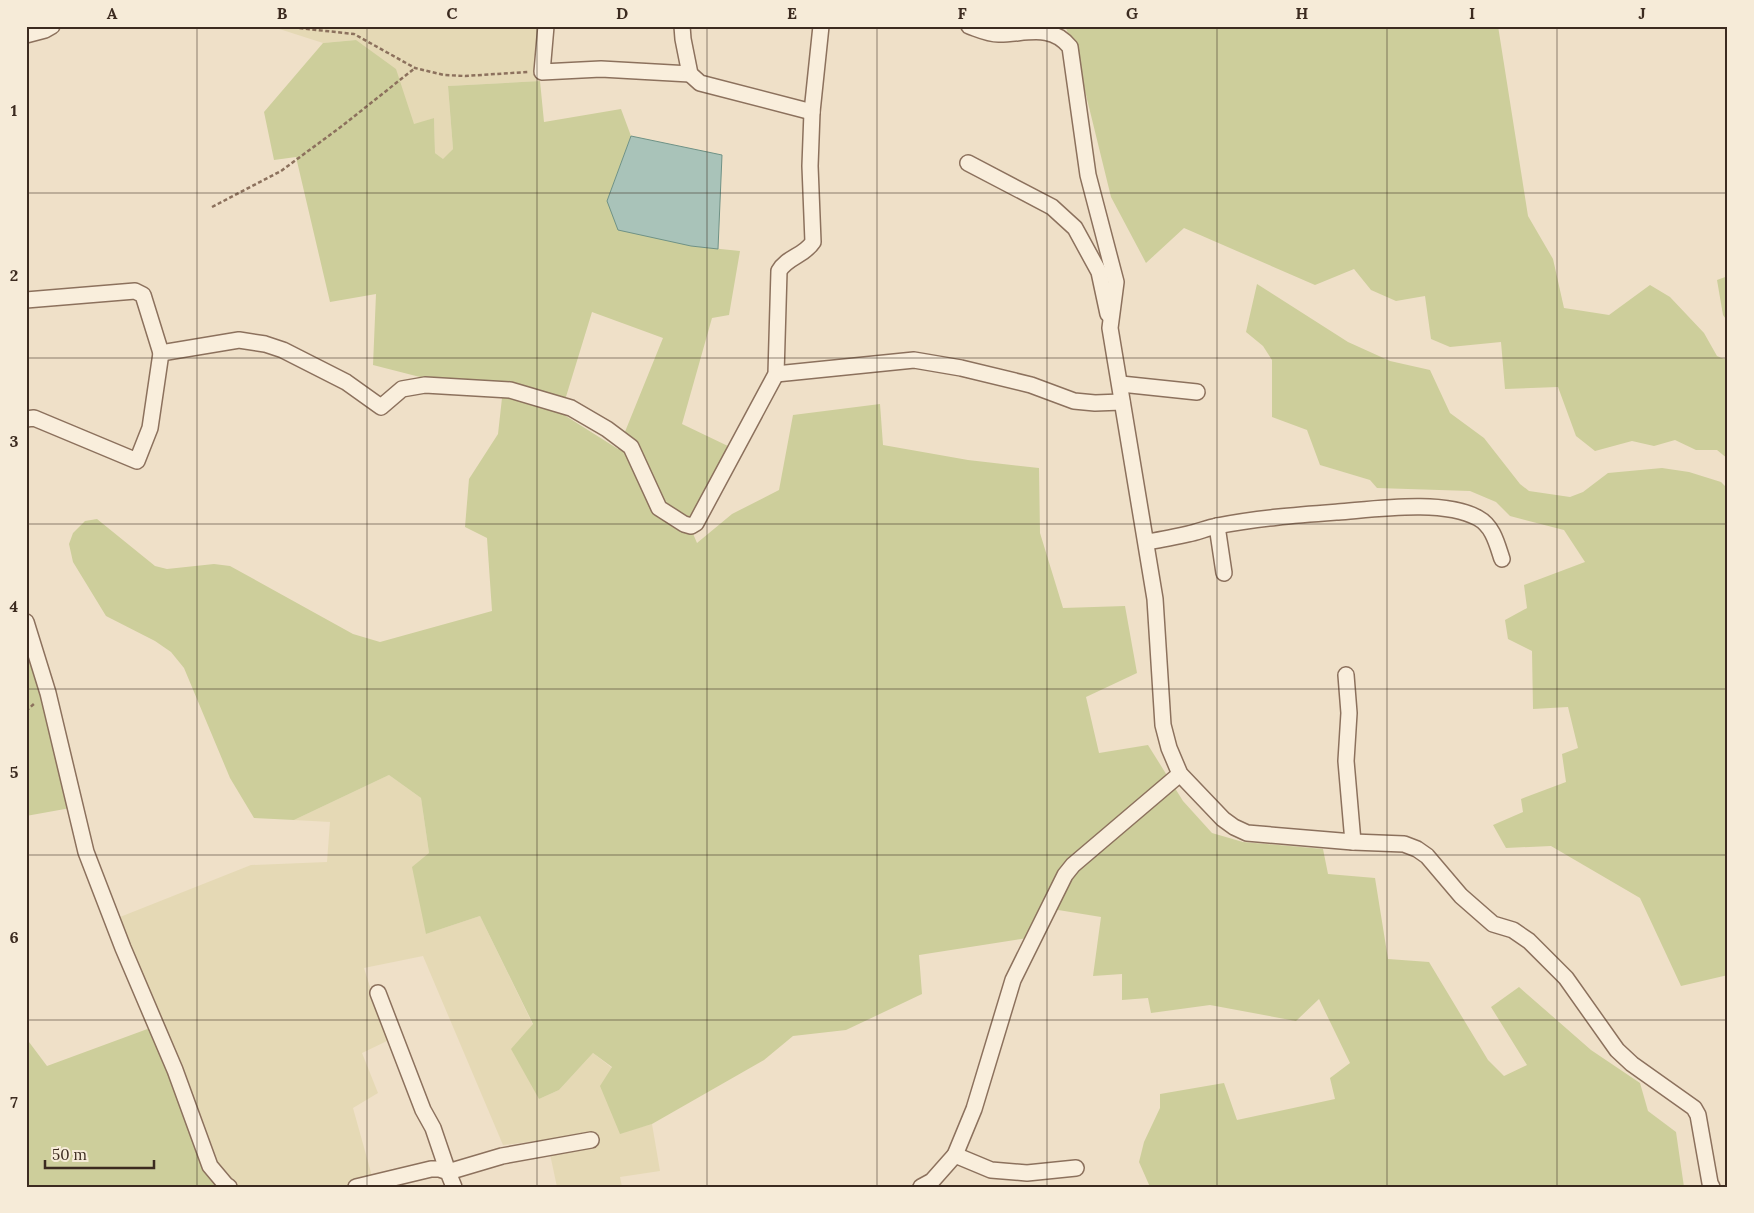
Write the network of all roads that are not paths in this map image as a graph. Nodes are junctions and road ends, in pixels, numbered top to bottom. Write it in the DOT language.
graph roads {
  1 [pos="52,26"];
  2 [pos="546,26"];
  3 [pos="682,26"];
  4 [pos="821,26"];
  5 [pos="969,26"];
  6 [pos="26,34"];
  7 [pos="690,74"];
  8 [pos="812,112"];
  9 [pos="968,163"];
  10 [pos="26,300"];
  11 [pos="1110,328"];
  12 [pos="161,353"];
  13 [pos="776,374"];
  14 [pos="1121,384"];
  15 [pos="1197,392"];
  16 [pos="1122,402"];
  17 [pos="26,419"];
  18 [pos="1217,526"];
  19 [pos="1147,542"];
  20 [pos="1502,559"];
  21 [pos="1224,573"];
  22 [pos="26,622"];
  23 [pos="1346,675"];
  24 [pos="1180,774"];
  25 [pos="1353,842"];
  26 [pos="378,993"];
  27 [pos="591,1140"];
  28 [pos="955,1155"];
  29 [pos="1076,1168"];
  30 [pos="448,1172"];
  31 [pos="229,1187"];
  32 [pos="356,1187"];
  33 [pos="454,1187"];
  34 [pos="921,1187"];
  35 [pos="1712,1187"];
  1 -- 6 [label="street"];
  2 -- 7 [label="street"];
  3 -- 7 [label="street"];
  4 -- 8 [label="street"];
  5 -- 11 [label="street"];
  7 -- 8 [label="street"];
  8 -- 13 [label="street"];
  9 -- 11 [label="street"];
  10 -- 12 [label="street"];
  11 -- 14 [label="street"];
  12 -- 13 [label="street"];
  12 -- 17 [label="street"];
  13 -- 16 [label="street"];
  14 -- 15 [label="street"];
  14 -- 16 [label="street"];
  16 -- 19 [label="street"];
  18 -- 19 [label="street"];
  18 -- 20 [label="street"];
  18 -- 21 [label="street"];
  19 -- 24 [label="street"];
  22 -- 31 [label="street"];
  23 -- 25 [label="street"];
  24 -- 25 [label="street"];
  24 -- 28 [label="street"];
  25 -- 35 [label="street"];
  26 -- 30 [label="street"];
  27 -- 30 [label="street"];
  28 -- 29 [label="street"];
  28 -- 34 [label="street"];
  30 -- 32 [label="street"];
  30 -- 33 [label="street"];
}
